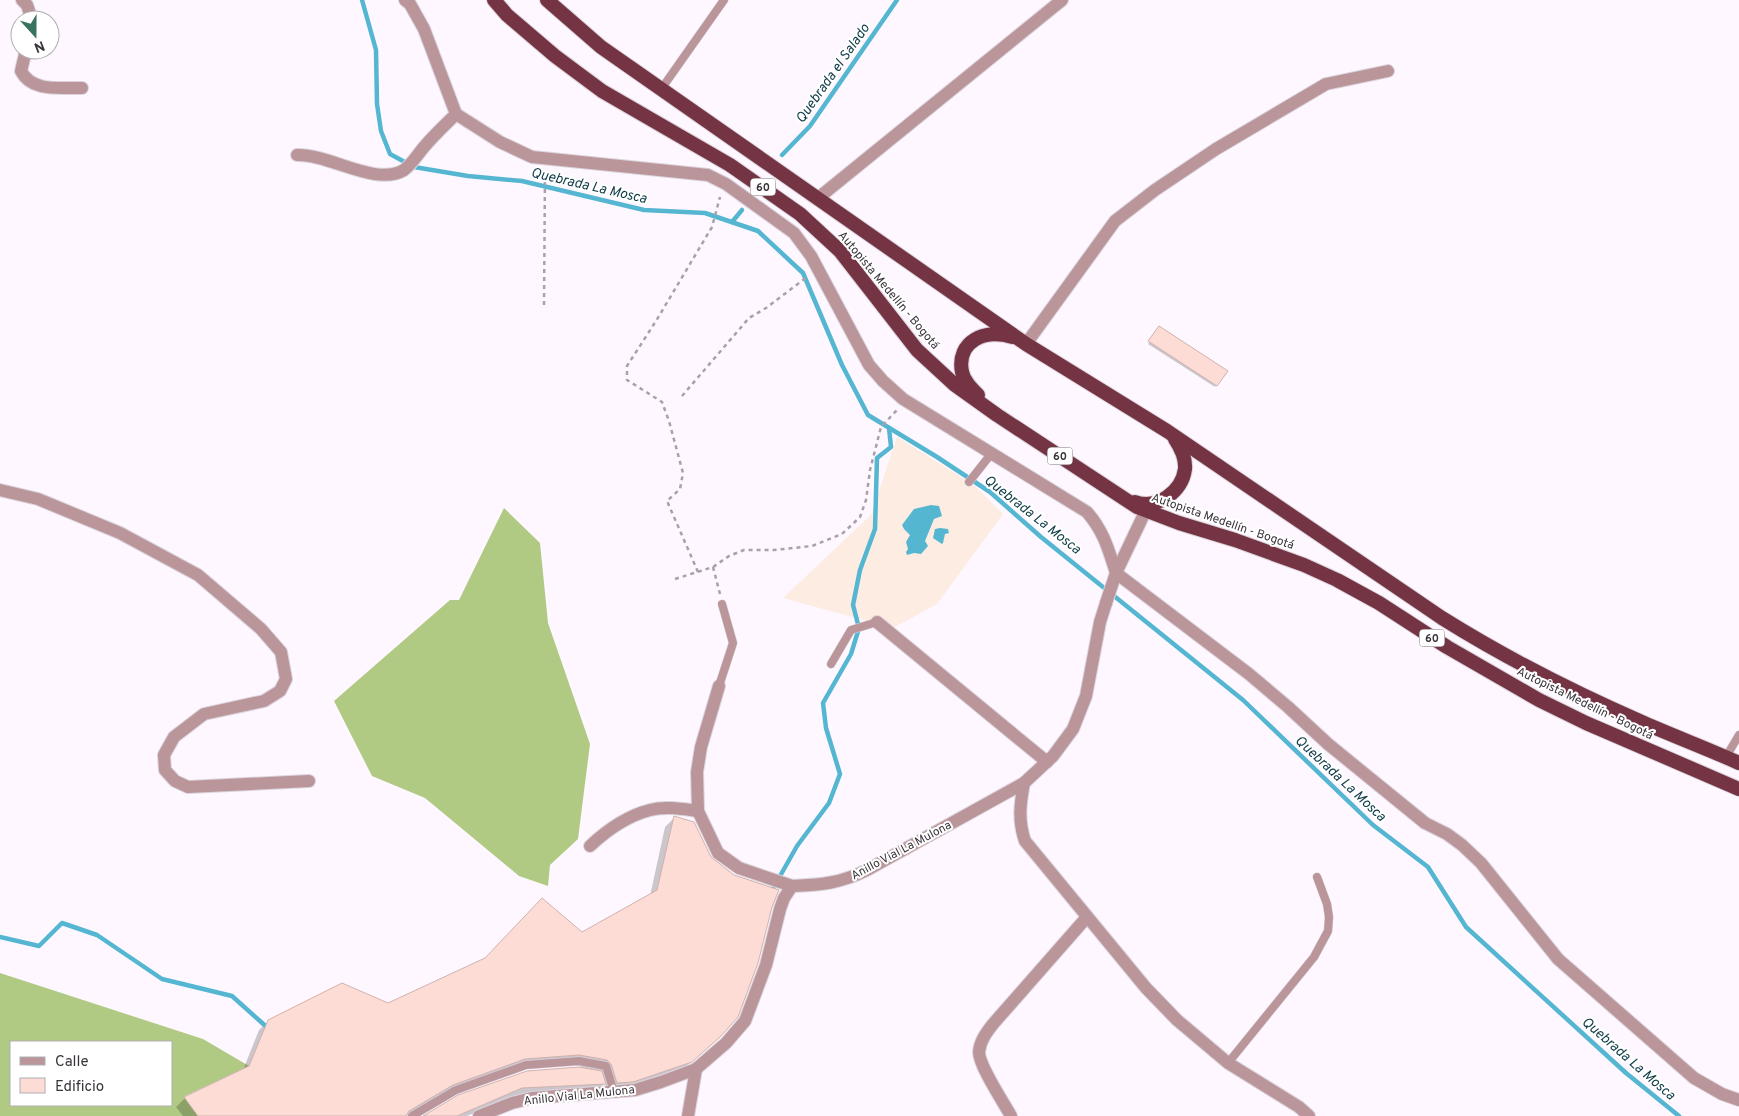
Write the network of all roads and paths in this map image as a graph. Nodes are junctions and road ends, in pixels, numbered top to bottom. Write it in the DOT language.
graph roads {
  1 [pos="405,0"];
  2 [pos="494,0"];
  3 [pos="547,0"];
  4 [pos="724,0"];
  5 [pos="1062,0"];
  6 [pos="24,60"];
  7 [pos="1388,71"];
  8 [pos="82,88"];
  9 [pos="662,88"];
  10 [pos="456,114"];
  11 [pos="297,155"];
  12 [pos="545,166"];
  13 [pos="721,190"];
  14 [pos="817,199"];
  15 [pos="800,282"];
  16 [pos="544,305"];
  17 [pos="1026,344"];
  18 [pos="682,396"];
  19 [pos="897,409"];
  20 [pos="997,415"];
  21 [pos="1167,431"];
  22 [pos="987,458"];
  23 [pos="969,482"];
  24 [pos="0,490"];
  25 [pos="1123,497"];
  26 [pos="1146,510"];
  27 [pos="713,567"];
  28 [pos="698,572"];
  29 [pos="1116,573"];
  30 [pos="675,579"];
  31 [pos="722,604"];
  32 [pos="877,622"];
  33 [pos="831,664"];
  34 [pos="719,686"];
  35 [pos="1739,735"];
  36 [pos="1726,758"];
  37 [pos="1047,762"];
  38 [pos="1739,763"];
  39 [pos="309,781"];
  40 [pos="1024,782"];
  41 [pos="1739,789"];
  42 [pos="698,811"];
  43 [pos="590,846"];
  44 [pos="1317,877"];
  45 [pos="789,885"];
  46 [pos="1087,917"];
  47 [pos="1228,1063"];
  48 [pos="696,1069"];
  49 [pos="614,1092"];
  50 [pos="1739,1100"];
  51 [pos="412,1116"];
  52 [pos="479,1116"];
  53 [pos="688,1116"];
  54 [pos="1011,1116"];
  55 [pos="1309,1116"];
  1 -- 10 [label="street"];
  2 -- 20 [label="highway, Autopista Medellín - Bogotá / 60"];
  3 -- 9 [label="highway, Autopista Medellín - Bogotá / 60"];
  4 -- 9 [label="lane"];
  5 -- 14 [label="street"];
  6 -- 8 [label="street"];
  7 -- 17 [label="street"];
  9 -- 14 [label="highway, Autopista Medellín - Bogotá / 60"];
  10 -- 11 [label="street"];
  10 -- 22 [label="street"];
  12 -- 16 [label="path"];
  13 -- 28 [label="path"];
  14 -- 17 [label="highway, Autopista Medellín - Bogotá / 60"];
  15 -- 18 [label="path"];
  17 -- 20 [label="highway"];
  17 -- 21 [label="highway, Autopista Medellín - Bogotá / 60"];
  19 -- 27 [label="path"];
  20 -- 25 [label="highway, Autopista Medellín - Bogotá / 60"];
  21 -- 25 [label="highway"];
  21 -- 36 [label="highway, Autopista Medellín - Bogotá / 60"];
  22 -- 23 [label="lane"];
  22 -- 29 [label="street"];
  24 -- 39 [label="street"];
  25 -- 26 [label="highway, Autopista Medellín - Bogotá / 60"];
  26 -- 29 [label="street, Anillo Vial La Mulona"];
  26 -- 41 [label="highway, Autopista Medellín - Bogotá / 60"];
  27 -- 28 [label="path"];
  27 -- 31 [label="path"];
  28 -- 30 [label="path"];
  29 -- 37 [label="street, Anillo Vial La Mulona"];
  29 -- 50 [label="street"];
  31 -- 34 [label="lane"];
  32 -- 33 [label="lane"];
  32 -- 37 [label="street"];
  34 -- 42 [label="street"];
  35 -- 36 [label="lane"];
  36 -- 38 [label="highway, Autopista Medellín - Bogotá / 60"];
  37 -- 40 [label="street, Anillo Vial La Mulona"];
  40 -- 45 [label="street, Anillo Vial La Mulona"];
  40 -- 46 [label="street"];
  42 -- 43 [label="street"];
  42 -- 45 [label="street"];
  44 -- 47 [label="lane"];
  45 -- 48 [label="street, Anillo Vial La Mulona"];
  46 -- 47 [label="street"];
  46 -- 54 [label="street"];
  47 -- 55 [label="street"];
  48 -- 49 [label="street, Anillo Vial La Mulona"];
  48 -- 53 [label="street"];
  49 -- 51 [label="lane"];
  49 -- 52 [label="street, Anillo Vial La Mulona"];
}
